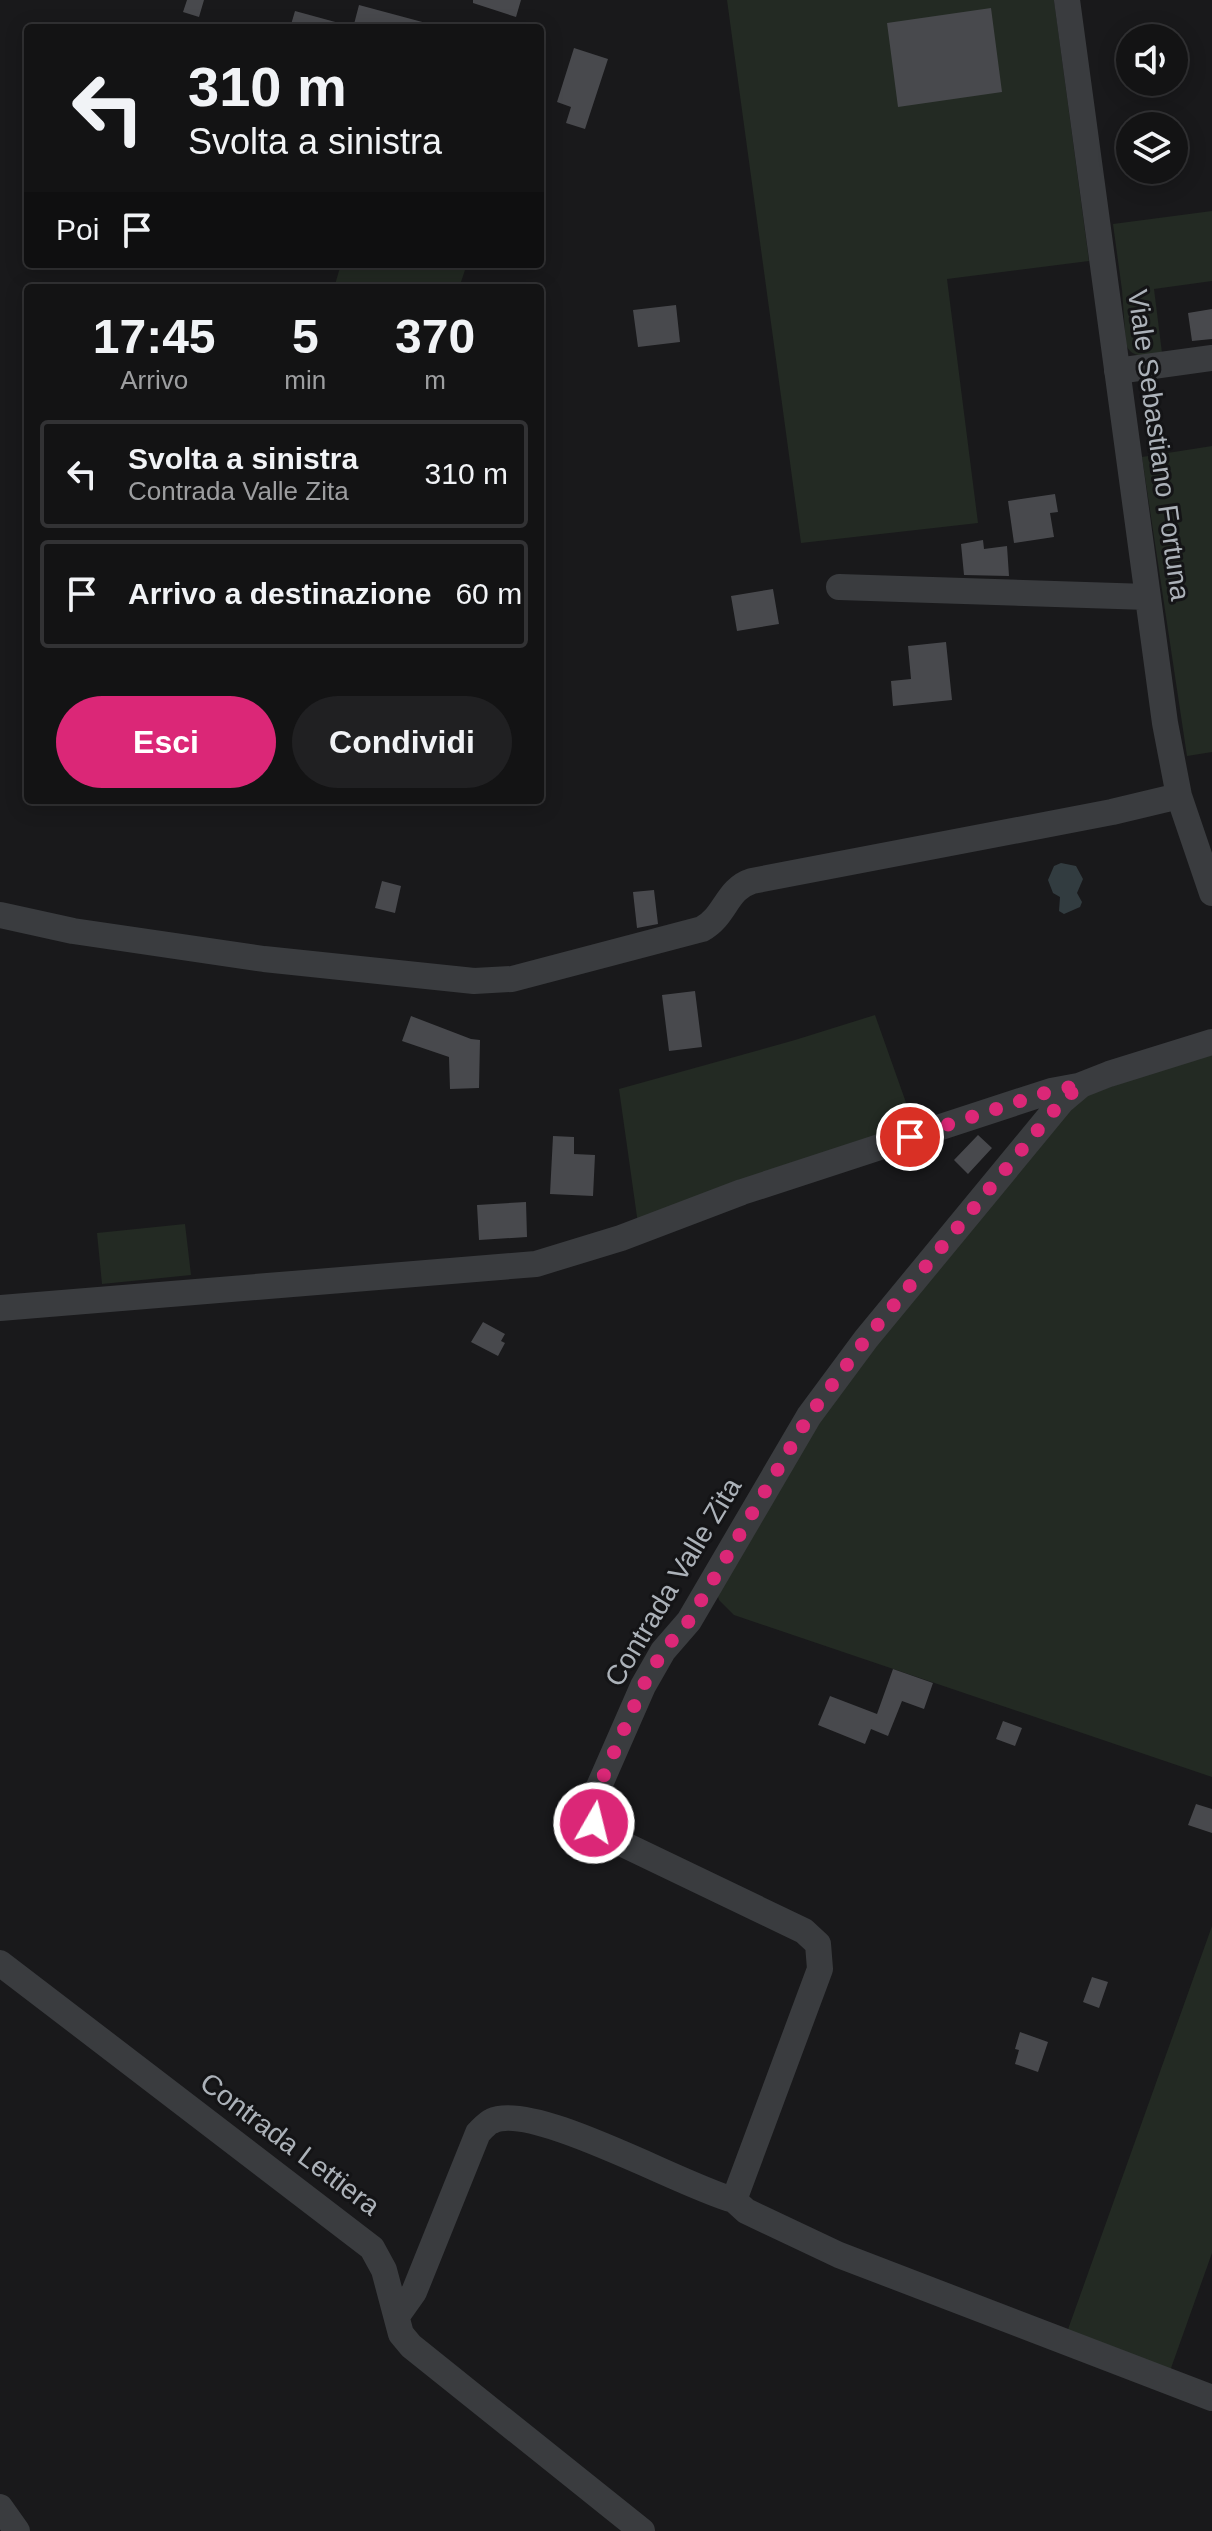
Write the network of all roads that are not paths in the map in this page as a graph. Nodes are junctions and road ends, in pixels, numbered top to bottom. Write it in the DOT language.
graph roads {
  1 [pos="1067,0"];
  2 [pos="1212,358"];
  3 [pos="1117,371"];
  4 [pos="839,587"];
  5 [pos="1148,597"];
  6 [pos="1179,796"];
  7 [pos="1211,886"];
  8 [pos="0,915"];
  9 [pos="1212,1042"];
  10 [pos="1081,1085"];
  11 [pos="0,1308"];
  12 [pos="0,1963"];
  13 [pos="734,2200"];
  14 [pos="397,2316"];
  15 [pos="1212,2398"];
  16 [pos="0,2507"];
  17 [pos="17,2531"];
  18 [pos="642,2531"];
  1 -- 3 [label="street, Viale Sebastiano Fortuna"];
  2 -- 3 [label="street"];
  3 -- 5 [label="street, Viale Sebastiano Fortuna"];
  4 -- 5 [label="street"];
  5 -- 6 [label="street, Viale Sebastiano Fortuna"];
  6 -- 7 [label="street, Viale Sebastiano Fortuna"];
  6 -- 8 [label="street"];
  9 -- 10 [label="street, Contrada Valle Zita"];
  10 -- 11 [label="street, Contrada Valle Zita"];
  10 -- 13 [label="street, Contrada Valle Zita"];
  12 -- 14 [label="street, Contrada Lettiera"];
  13 -- 14 [label="street"];
  13 -- 15 [label="street"];
  14 -- 18 [label="street, Contrada Lettiera"];
  16 -- 17 [label="street"];
}
